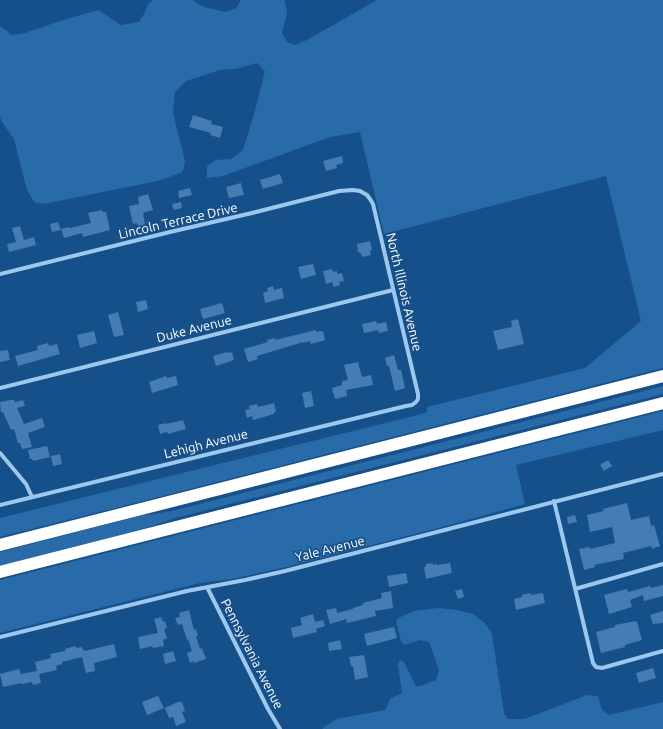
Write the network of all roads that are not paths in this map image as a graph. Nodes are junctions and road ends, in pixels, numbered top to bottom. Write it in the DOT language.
graph roads {
  1 [pos="360,191"];
  2 [pos="0,274"];
  3 [pos="393,290"];
  4 [pos="663,376"];
  5 [pos="0,388"];
  6 [pos="416,402"];
  7 [pos="663,403"];
  8 [pos="0,452"];
  9 [pos="663,474"];
  10 [pos="32,497"];
  11 [pos="554,501"];
  12 [pos="0,506"];
  13 [pos="0,545"];
  14 [pos="663,564"];
  15 [pos="0,572"];
  16 [pos="207,587"];
  17 [pos="575,589"];
  18 [pos="0,637"];
  19 [pos="663,651"];
  20 [pos="280,729"];
  1 -- 2 [label="street, Lincoln Terrace Drive"];
  1 -- 3 [label="street, North Illinois Avenue"];
  3 -- 5 [label="street, Duke Avenue"];
  3 -- 6 [label="street, North Illinois Avenue"];
  4 -- 13 [label="highway"];
  6 -- 10 [label="street, Lehigh Avenue"];
  7 -- 15 [label="highway"];
  8 -- 10 [label="street"];
  9 -- 11 [label="street, Yale Avenue"];
  10 -- 12 [label="street, Lehigh Avenue"];
  11 -- 16 [label="street, Yale Avenue"];
  11 -- 17 [label="street"];
  14 -- 17 [label="street"];
  16 -- 18 [label="street, Yale Avenue"];
  16 -- 20 [label="street, Pennsylvania Avenue"];
  17 -- 19 [label="street"];
}
